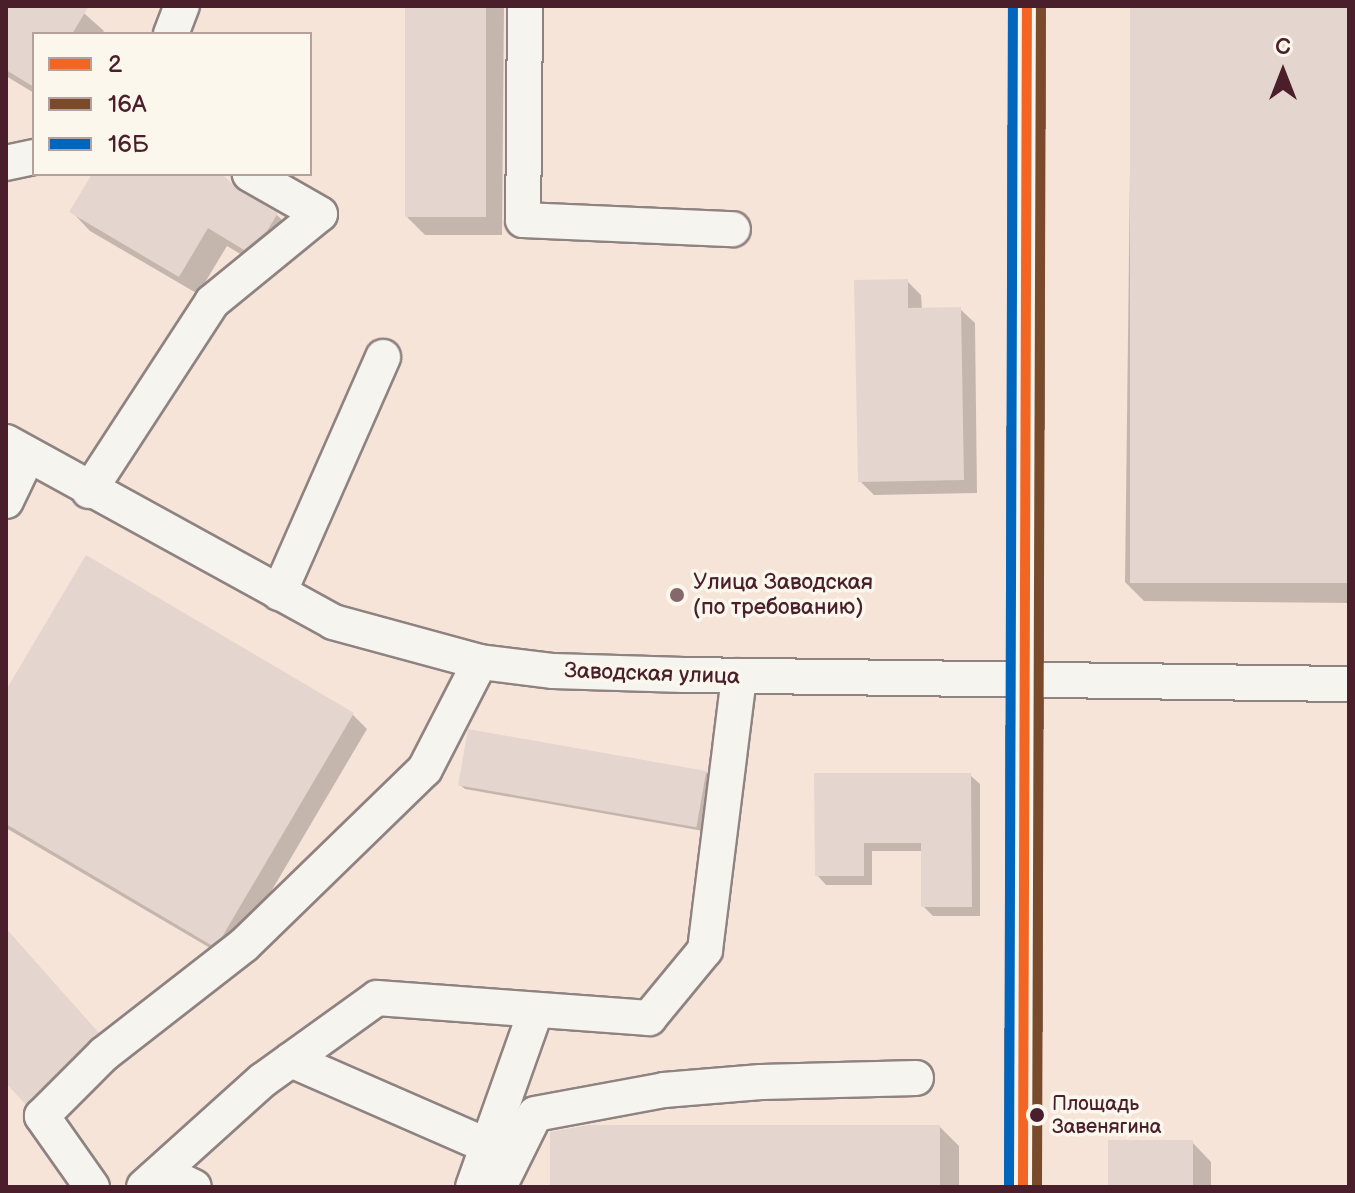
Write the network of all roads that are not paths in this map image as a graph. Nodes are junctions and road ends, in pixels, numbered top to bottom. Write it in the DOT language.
graph roads {
  1 [pos="182,6"];
  2 [pos="525,6"];
  3 [pos="1027,6"];
  4 [pos="172,32"];
  5 [pos="32,157"];
  6 [pos="6,163"];
  7 [pos="254,176"];
  8 [pos="733,229"];
  9 [pos="383,357"];
  10 [pos="17,449"];
  11 [pos="89,491"];
  12 [pos="6,501"];
  13 [pos="279,593"];
  14 [pos="480,662"];
  15 [pos="739,676"];
  16 [pos="1024,680"];
  17 [pos="1349,684"];
  18 [pos="536,1010"];
  19 [pos="291,1060"];
  20 [pos="916,1078"];
  21 [pos="488,1146"];
  22 [pos="153,1179"];
  23 [pos="92,1187"];
  24 [pos="194,1187"];
  25 [pos="473,1187"];
  26 [pos="499,1187"];
  27 [pos="1023,1187"];
  1 -- 4 [label="street"];
  2 -- 8 [label="street"];
  3 -- 16 [label="street"];
  5 -- 6 [label="street"];
  7 -- 11 [label="street"];
  9 -- 13 [label="street"];
  10 -- 11 [label="street, Заводская улица"];
  10 -- 12 [label="street"];
  11 -- 13 [label="street, Заводская улица"];
  13 -- 14 [label="street, Заводская улица"];
  14 -- 15 [label="street, Заводская улица"];
  14 -- 23 [label="street"];
  15 -- 16 [label="street, Заводская улица"];
  15 -- 18 [label="street"];
  16 -- 17 [label="street, Заводская улица"];
  16 -- 27 [label="street"];
  18 -- 19 [label="street"];
  18 -- 21 [label="street"];
  19 -- 21 [label="street"];
  19 -- 22 [label="street"];
  20 -- 26 [label="street"];
  21 -- 25 [label="street"];
  22 -- 24 [label="street"];
}
